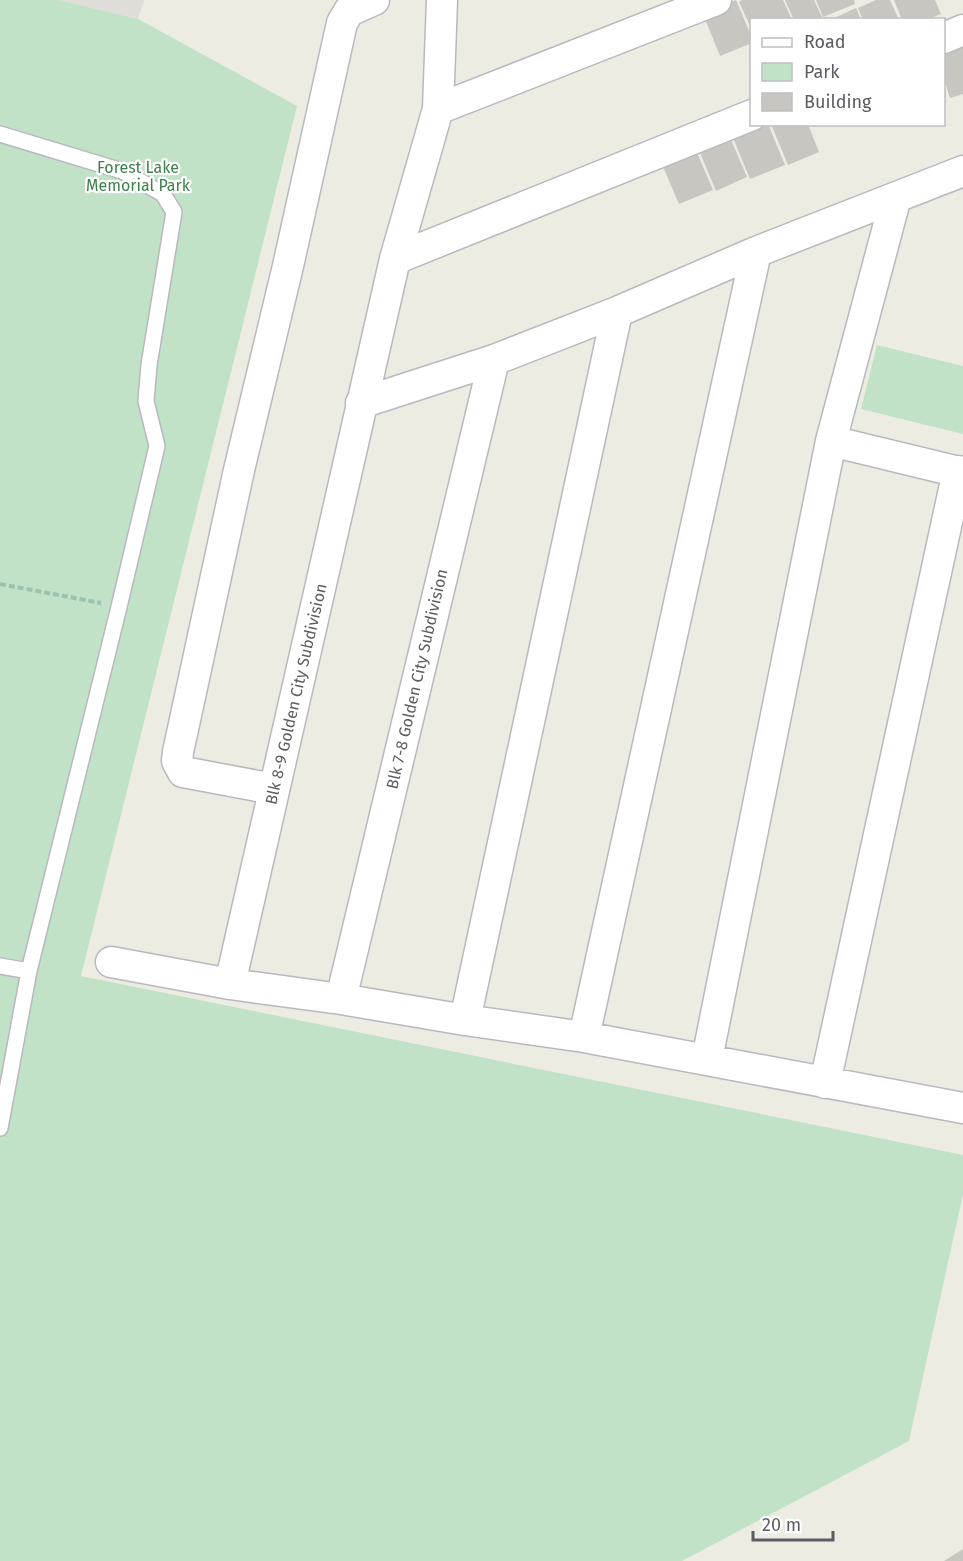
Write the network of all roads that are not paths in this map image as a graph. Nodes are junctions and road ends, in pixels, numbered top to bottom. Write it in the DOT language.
graph roads {
  1 [pos="374,0"];
  2 [pos="442,0"];
  3 [pos="716,0"];
  4 [pos="963,30"];
  5 [pos="945,38"];
  6 [pos="438,109"];
  7 [pos="750,116"];
  8 [pos="0,134"];
  9 [pos="963,171"];
  10 [pos="896,197"];
  11 [pos="756,252"];
  12 [pos="396,259"];
  13 [pos="617,312"];
  14 [pos="494,360"];
  15 [pos="361,404"];
  16 [pos="831,441"];
  17 [pos="960,472"];
  18 [pos="274,789"];
  19 [pos="111,962"];
  20 [pos="0,966"];
  21 [pos="29,971"];
  22 [pos="230,984"];
  23 [pos="341,999"];
  24 [pos="465,1020"];
  25 [pos="584,1037"];
  26 [pos="707,1059"];
  27 [pos="825,1083"];
  28 [pos="963,1108"];
  29 [pos="0,1128"];
  1 -- 18 [label="street"];
  2 -- 6 [label="street, Blk 8-9 Golden City Subdivision"];
  3 -- 6 [label="street"];
  4 -- 5 [label="street"];
  6 -- 12 [label="street, Blk 8-9 Golden City Subdivision"];
  7 -- 12 [label="street"];
  8 -- 21 [label="lane"];
  9 -- 10 [label="street"];
  10 -- 11 [label="street"];
  10 -- 16 [label="street"];
  11 -- 13 [label="street"];
  11 -- 25 [label="street"];
  12 -- 15 [label="street, Blk 8-9 Golden City Subdivision"];
  13 -- 14 [label="street"];
  13 -- 24 [label="street"];
  14 -- 15 [label="street"];
  14 -- 23 [label="street, Blk 7-8 Golden City Subdivision"];
  15 -- 18 [label="street, Blk 8-9 Golden City Subdivision"];
  16 -- 17 [label="street"];
  16 -- 26 [label="street"];
  17 -- 27 [label="street"];
  18 -- 22 [label="street, Blk 8-9 Golden City Subdivision"];
  19 -- 22 [label="street"];
  20 -- 21 [label="lane"];
  21 -- 29 [label="lane"];
  22 -- 23 [label="street"];
  23 -- 24 [label="street"];
  24 -- 25 [label="street"];
  25 -- 26 [label="street"];
  26 -- 27 [label="street"];
  27 -- 28 [label="street"];
}
